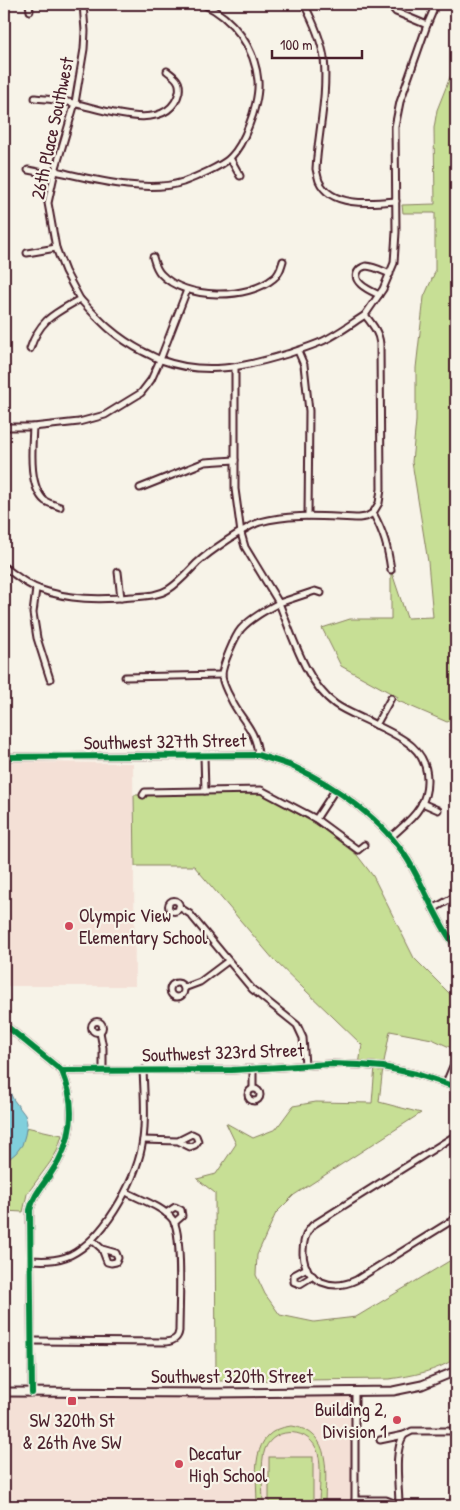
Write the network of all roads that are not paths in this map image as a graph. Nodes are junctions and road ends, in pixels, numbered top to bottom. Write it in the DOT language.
graph roads {
  1 [pos="29,4"];
  2 [pos="83,4"];
  3 [pos="203,4"];
  4 [pos="304,4"];
  5 [pos="389,4"];
  6 [pos="436,4"];
  7 [pos="30,11"];
  8 [pos="427,25"];
  9 [pos="167,70"];
  10 [pos="35,98"];
  11 [pos="75,103"];
  12 [pos="230,158"];
  13 [pos="28,170"];
  14 [pos="55,173"];
  15 [pos="240,176"];
  16 [pos="396,201"];
  17 [pos="56,248"];
  18 [pos="28,253"];
  19 [pos="153,257"];
  20 [pos="283,261"];
  21 [pos="390,274"];
  22 [pos="187,290"];
  23 [pos="379,295"];
  24 [pos="80,299"];
  25 [pos="365,315"];
  26 [pos="30,349"];
  27 [pos="298,350"];
  28 [pos="160,360"];
  29 [pos="235,368"];
  30 [pos="4,427"];
  31 [pos="33,427"];
  32 [pos="235,460"];
  33 [pos="140,488"];
  34 [pos="60,507"];
  35 [pos="373,513"];
  36 [pos="308,516"];
  37 [pos="241,533"];
  38 [pos="4,566"];
  39 [pos="392,570"];
  40 [pos="118,572"];
  41 [pos="36,589"];
  42 [pos="321,593"];
  43 [pos="121,598"];
  44 [pos="279,603"];
  45 [pos="222,675"];
  46 [pos="125,677"];
  47 [pos="50,679"];
  48 [pos="391,698"];
  49 [pos="376,725"];
  50 [pos="258,755"];
  51 [pos="204,756"];
  52 [pos="4,757"];
  53 [pos="335,790"];
  54 [pos="205,791"];
  55 [pos="143,795"];
  56 [pos="422,803"];
  57 [pos="438,810"];
  58 [pos="316,819"];
  59 [pos="391,837"];
  60 [pos="364,845"];
  61 [pos="456,896"];
  62 [pos="179,907"];
  63 [pos="433,909"];
  64 [pos="456,947"];
  65 [pos="228,961"];
  66 [pos="184,988"];
  67 [pos="4,1024"];
  68 [pos="100,1032"];
  69 [pos="456,1059"];
  70 [pos="305,1065"];
  71 [pos="62,1070"];
  72 [pos="103,1070"];
  73 [pos="143,1070"];
  74 [pos="253,1070"];
  75 [pos="446,1083"];
  76 [pos="456,1087"];
  77 [pos="253,1088"];
  78 [pos="456,1135"];
  79 [pos="143,1140"];
  80 [pos="178,1141"];
  81 [pos="126,1192"];
  82 [pos="166,1213"];
  83 [pos="456,1218"];
  84 [pos="173,1220"];
  85 [pos="92,1240"];
  86 [pos="102,1248"];
  87 [pos="31,1260"];
  88 [pos="32,1341"];
  89 [pos="456,1371"];
  90 [pos="355,1391"];
  91 [pos="4,1392"];
  92 [pos="32,1392"];
  93 [pos="456,1431"];
  94 [pos="404,1435"];
  95 [pos="380,1440"];
  96 [pos="354,1503"];
  97 [pos="398,1506"];
  98 [pos="425,1506"];
  99 [pos="434,1506"];
  1 -- 7 [label="street"];
  2 -- 11 [label="street, 26th Place Southwest"];
  3 -- 12 [label="street"];
  4 -- 16 [label="street"];
  5 -- 8 [label="street"];
  6 -- 8 [label="street"];
  8 -- 16 [label="street"];
  9 -- 11 [label="street"];
  10 -- 11 [label="street"];
  11 -- 14 [label="street, 26th Place Southwest"];
  12 -- 14 [label="street"];
  12 -- 15 [label="street"];
  13 -- 14 [label="street"];
  14 -- 17 [label="street, 26th Place Southwest"];
  16 -- 21 [label="street"];
  17 -- 18 [label="street"];
  17 -- 24 [label="street, 26th Place Southwest"];
  19 -- 22 [label="street"];
  20 -- 22 [label="street"];
  21 -- 23 [label="street"];
  21 -- 23 [label="street"];
  22 -- 28 [label="street"];
  23 -- 25 [label="street"];
  24 -- 26 [label="street"];
  24 -- 28 [label="street, 26th Place Southwest"];
  25 -- 27 [label="street, 26th Place Southwest"];
  25 -- 35 [label="street"];
  27 -- 29 [label="street, 26th Place Southwest"];
  27 -- 36 [label="street"];
  28 -- 29 [label="street, 26th Place Southwest"];
  28 -- 31 [label="street"];
  29 -- 32 [label="street"];
  30 -- 31 [label="street"];
  31 -- 34 [label="street"];
  32 -- 33 [label="street"];
  32 -- 37 [label="street"];
  35 -- 36 [label="street"];
  35 -- 39 [label="street"];
  36 -- 37 [label="street"];
  37 -- 43 [label="street"];
  37 -- 44 [label="street"];
  38 -- 41 [label="street"];
  40 -- 43 [label="street"];
  41 -- 43 [label="street"];
  41 -- 47 [label="street"];
  42 -- 44 [label="street"];
  44 -- 45 [label="street"];
  44 -- 49 [label="street"];
  45 -- 46 [label="street"];
  45 -- 50 [label="street"];
  48 -- 49 [label="street"];
  49 -- 56 [label="street"];
  50 -- 51 [label="street, Southwest 327th Street"];
  50 -- 53 [label="street, Southwest 327th Street"];
  51 -- 52 [label="street, Southwest 327th Street"];
  51 -- 54 [label="street"];
  53 -- 58 [label="street"];
  53 -- 59 [label="street, Southwest 327th Street"];
  54 -- 55 [label="street"];
  54 -- 58 [label="street"];
  56 -- 57 [label="street"];
  56 -- 59 [label="street"];
  58 -- 60 [label="street"];
  59 -- 63 [label="street, Southwest 327th Street"];
  61 -- 63 [label="street"];
  62 -- 65 [label="street"];
  63 -- 64 [label="street, Southwest 327th Street"];
  65 -- 66 [label="street"];
  65 -- 70 [label="street"];
  67 -- 71 [label="street"];
  68 -- 72 [label="street"];
  69 -- 75 [label="street"];
  70 -- 74 [label="street, Southwest 323rd Street"];
  70 -- 75 [label="street, Southwest 323rd Street"];
  71 -- 72 [label="street, Southwest 323rd Street"];
  71 -- 87 [label="street"];
  72 -- 73 [label="street, Southwest 323rd Street"];
  73 -- 74 [label="street, Southwest 323rd Street"];
  73 -- 79 [label="street"];
  74 -- 77 [label="street, Southwest 323rd Street"];
  75 -- 76 [label="street, Southwest 323rd Street"];
  78 -- 83 [label="street"];
  79 -- 80 [label="street"];
  79 -- 81 [label="street"];
  81 -- 82 [label="street"];
  81 -- 85 [label="street"];
  82 -- 84 [label="street"];
  82 -- 84 [label="street"];
  84 -- 88 [label="street"];
  85 -- 86 [label="street"];
  85 -- 87 [label="street"];
  87 -- 88 [label="street"];
  88 -- 92 [label="street"];
  89 -- 90 [label="main road, Southwest 320th Street"];
  90 -- 92 [label="main road, Southwest 320th Street"];
  90 -- 96 [label="street"];
  91 -- 92 [label="main road, Southwest 320th Street"];
  93 -- 94 [label="street"];
  94 -- 95 [label="street"];
  94 -- 97 [label="street"];
  96 -- 97 [label="street"];
  97 -- 98 [label="street"];
  98 -- 99 [label="street"];
}
